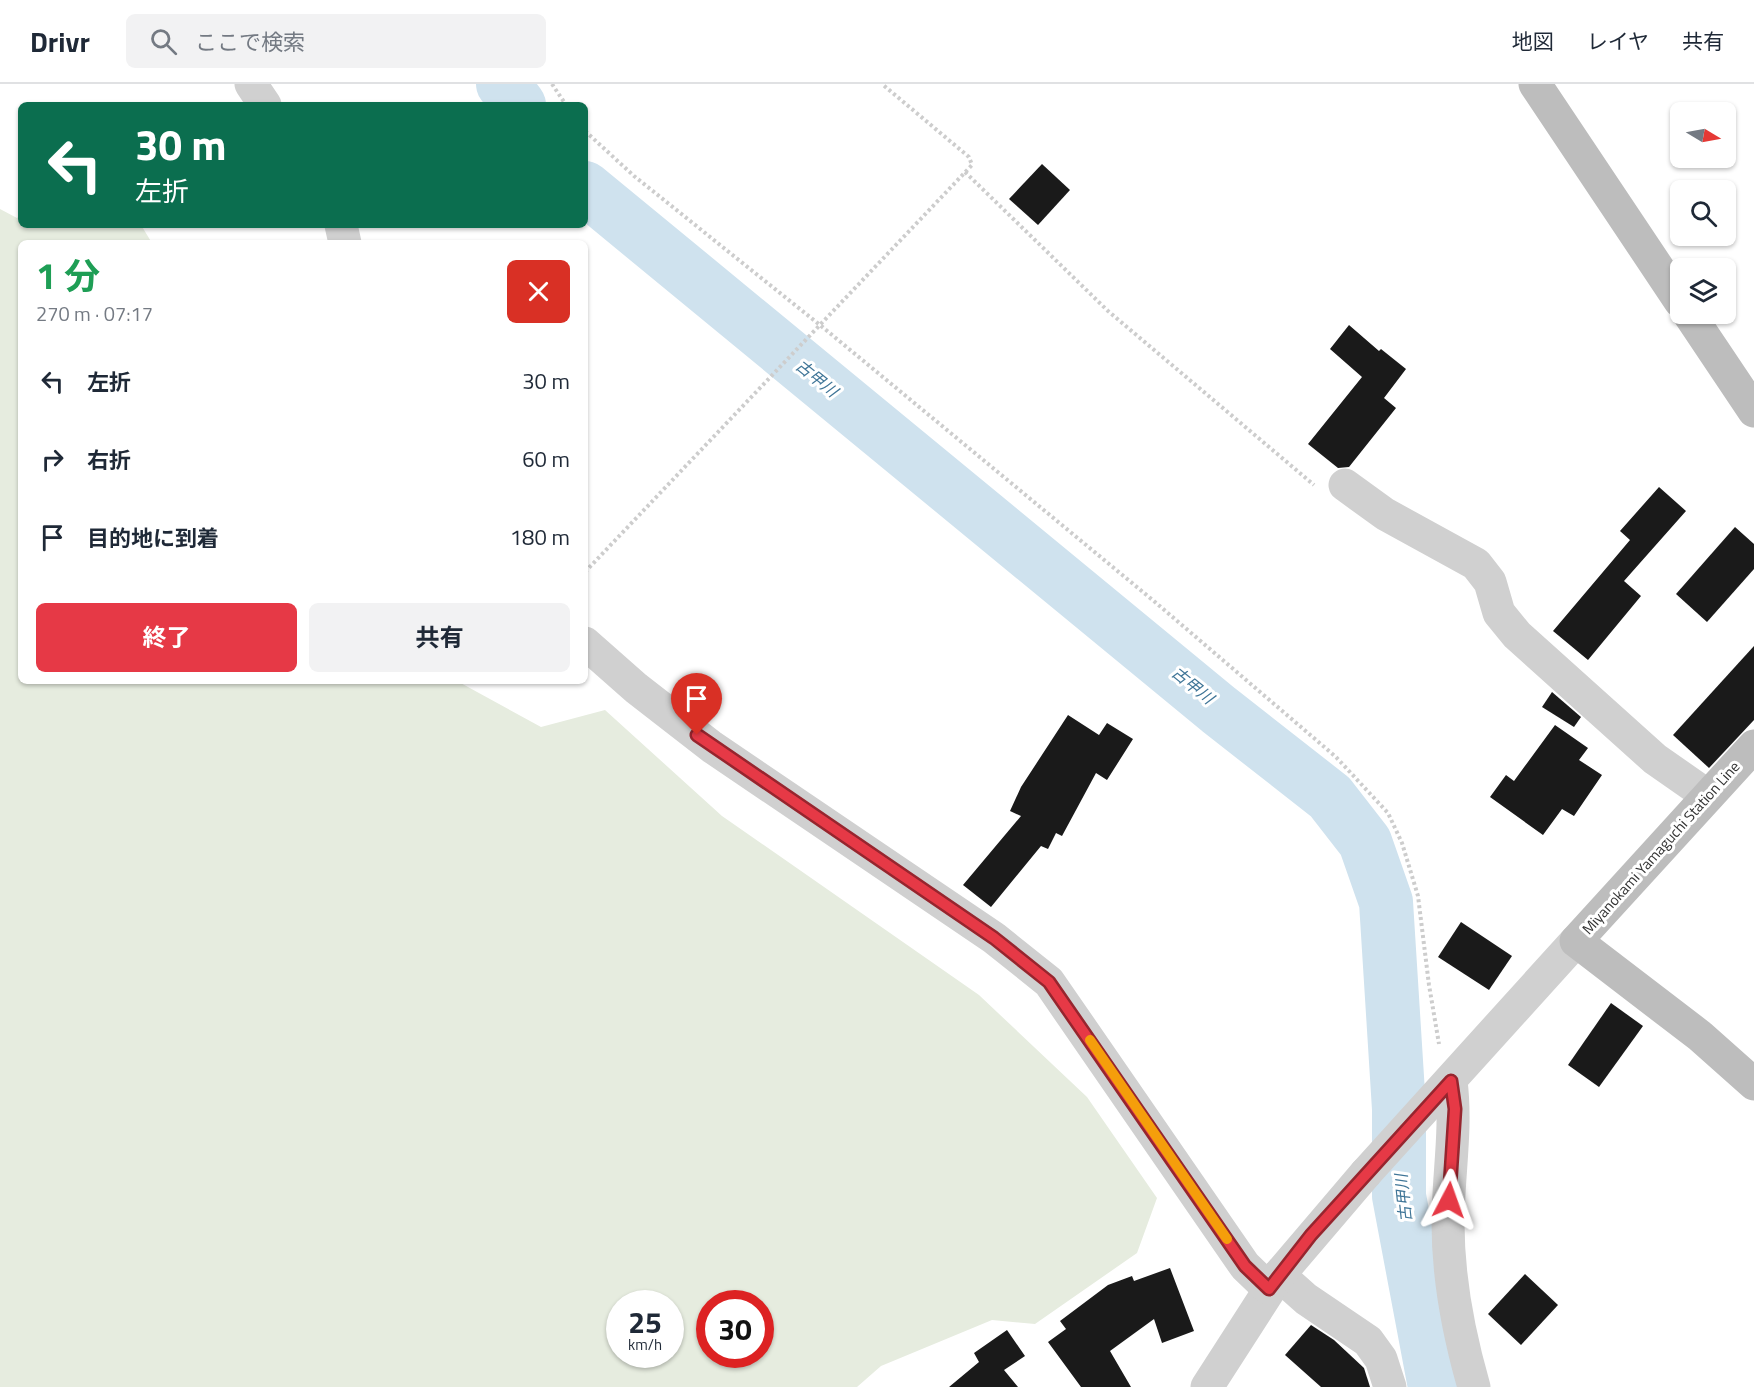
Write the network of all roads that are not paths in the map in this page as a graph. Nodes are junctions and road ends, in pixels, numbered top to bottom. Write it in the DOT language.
graph roads {
  1 [pos="251,84"];
  2 [pos="1535,84"];
  3 [pos="263,102"];
  4 [pos="1670,286"];
  5 [pos="1696,324"];
  6 [pos="1754,411"];
  7 [pos="1345,485"];
  8 [pos="588,646"];
  9 [pos="1754,746"];
  10 [pos="1708,796"];
  11 [pos="1576,940"];
  12 [pos="1754,1084"];
  13 [pos="1442,1091"];
  14 [pos="1274,1282"];
  15 [pos="1207,1387"];
  16 [pos="1390,1387"];
  17 [pos="1474,1387"];
  1 -- 3 [label="street"];
  2 -- 4 [label="main road"];
  5 -- 6 [label="main road"];
  7 -- 10 [label="street"];
  8 -- 14 [label="street"];
  9 -- 10 [label="main road, Miyanokami Yamaguchi Station Line"];
  10 -- 11 [label="main road, Miyanokami Yamaguchi Station Line"];
  11 -- 12 [label="main road, Miyanokami Yamaguchi Station Line"];
  11 -- 13 [label="street"];
  13 -- 14 [label="street"];
  13 -- 17 [label="street"];
  14 -- 15 [label="street"];
  14 -- 16 [label="street"];
}
